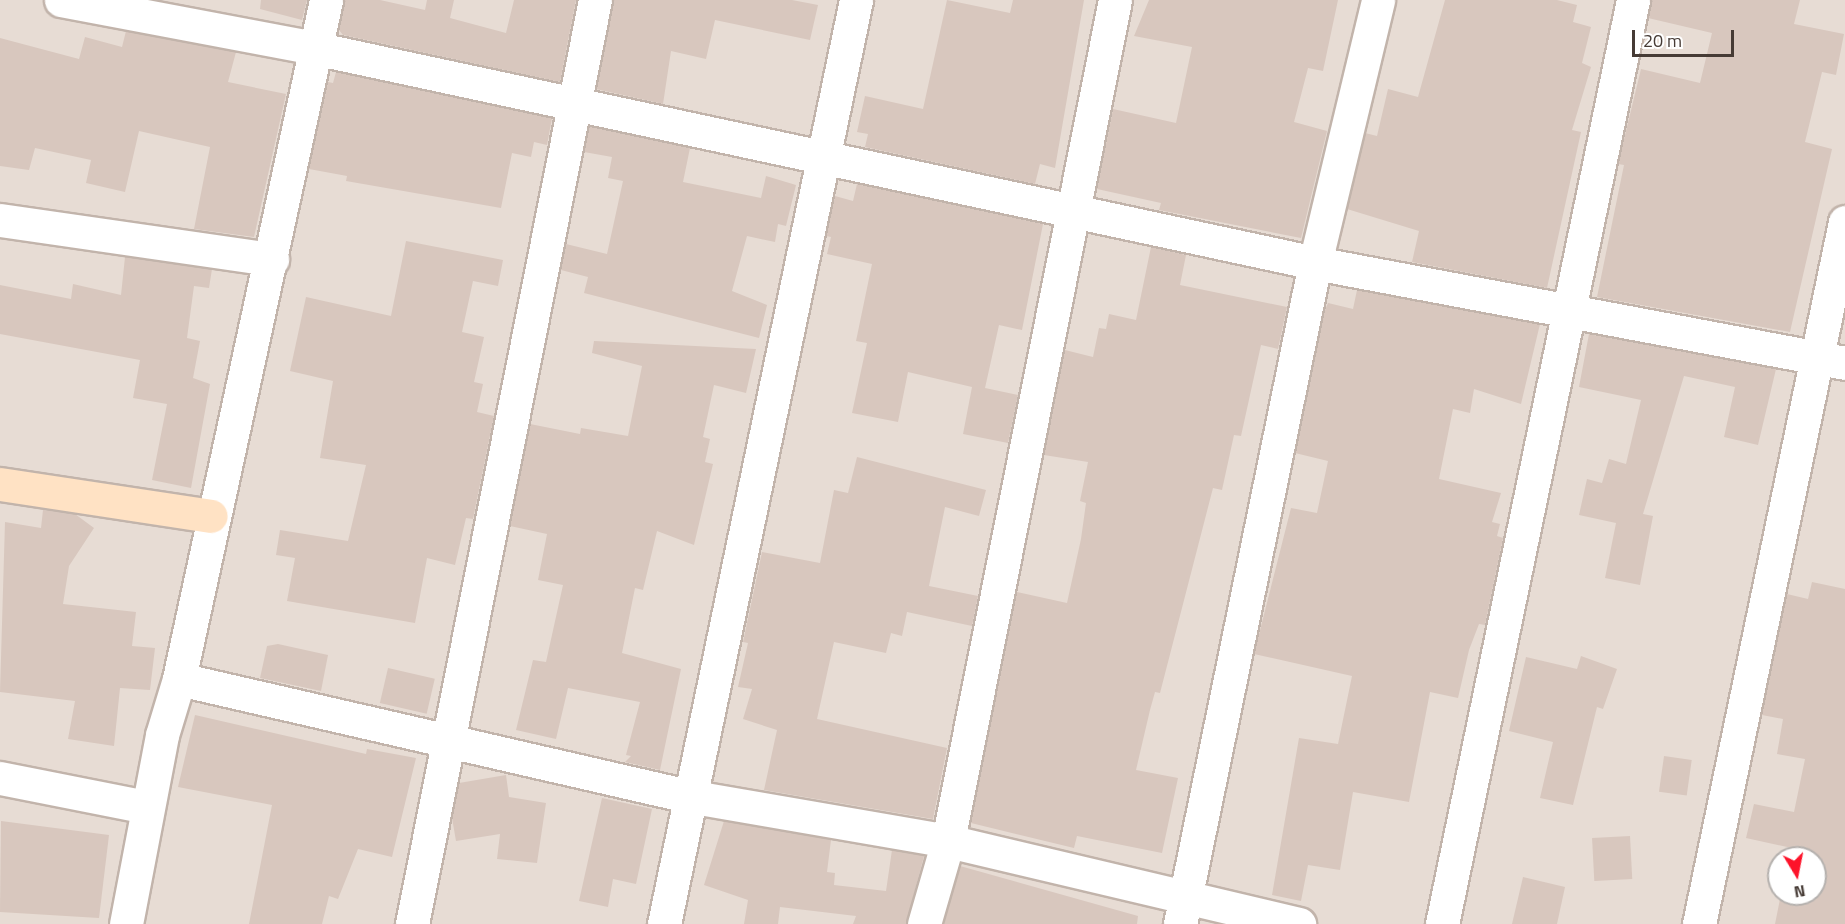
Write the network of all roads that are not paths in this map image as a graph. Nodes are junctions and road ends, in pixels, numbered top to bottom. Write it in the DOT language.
graph roads {
  1 [pos="61,0"];
  2 [pos="326,0"];
  3 [pos="595,0"];
  4 [pos="856,0"];
  5 [pos="1115,0"];
  6 [pos="1378,0"];
  7 [pos="1633,0"];
  8 [pos="314,48"];
  9 [pos="571,106"];
  10 [pos="820,159"];
  11 [pos="1071,212"];
  12 [pos="0,220"];
  13 [pos="1845,222"];
  14 [pos="272,259"];
  15 [pos="1315,263"];
  16 [pos="1569,311"];
  17 [pos="1813,357"];
  18 [pos="1845,363"];
  19 [pos="0,484"];
  20 [pos="211,516"];
  21 [pos="179,680"];
  22 [pos="447,741"];
  23 [pos="0,778"];
  24 [pos="688,796"];
  25 [pos="146,807"];
  26 [pos="948,841"];
  27 [pos="1183,911"];
  28 [pos="126,924"];
  29 [pos="412,924"];
  30 [pos="664,924"];
  31 [pos="924,924"];
  32 [pos="1299,924"];
  33 [pos="1442,924"];
  34 [pos="1699,924"];
  1 -- 8 [label="street"];
  2 -- 8 [label="street"];
  3 -- 9 [label="street"];
  4 -- 10 [label="street"];
  5 -- 11 [label="street"];
  6 -- 15 [label="street"];
  7 -- 16 [label="street"];
  8 -- 9 [label="street"];
  8 -- 14 [label="street"];
  9 -- 10 [label="street"];
  9 -- 22 [label="street"];
  10 -- 11 [label="street"];
  10 -- 24 [label="street"];
  11 -- 15 [label="street"];
  11 -- 26 [label="street"];
  12 -- 14 [label="street"];
  13 -- 17 [label="street"];
  14 -- 20 [label="street"];
  15 -- 16 [label="street"];
  15 -- 27 [label="street"];
  16 -- 17 [label="street"];
  16 -- 33 [label="street"];
  17 -- 18 [label="street"];
  17 -- 34 [label="street"];
  19 -- 20 [label="street"];
  20 -- 21 [label="street"];
  21 -- 22 [label="street"];
  21 -- 25 [label="street"];
  22 -- 24 [label="street"];
  22 -- 29 [label="street"];
  23 -- 25 [label="street"];
  24 -- 26 [label="street"];
  24 -- 30 [label="street"];
  25 -- 28 [label="street"];
  26 -- 27 [label="street"];
  26 -- 31 [label="street"];
  27 -- 32 [label="street"];
}
